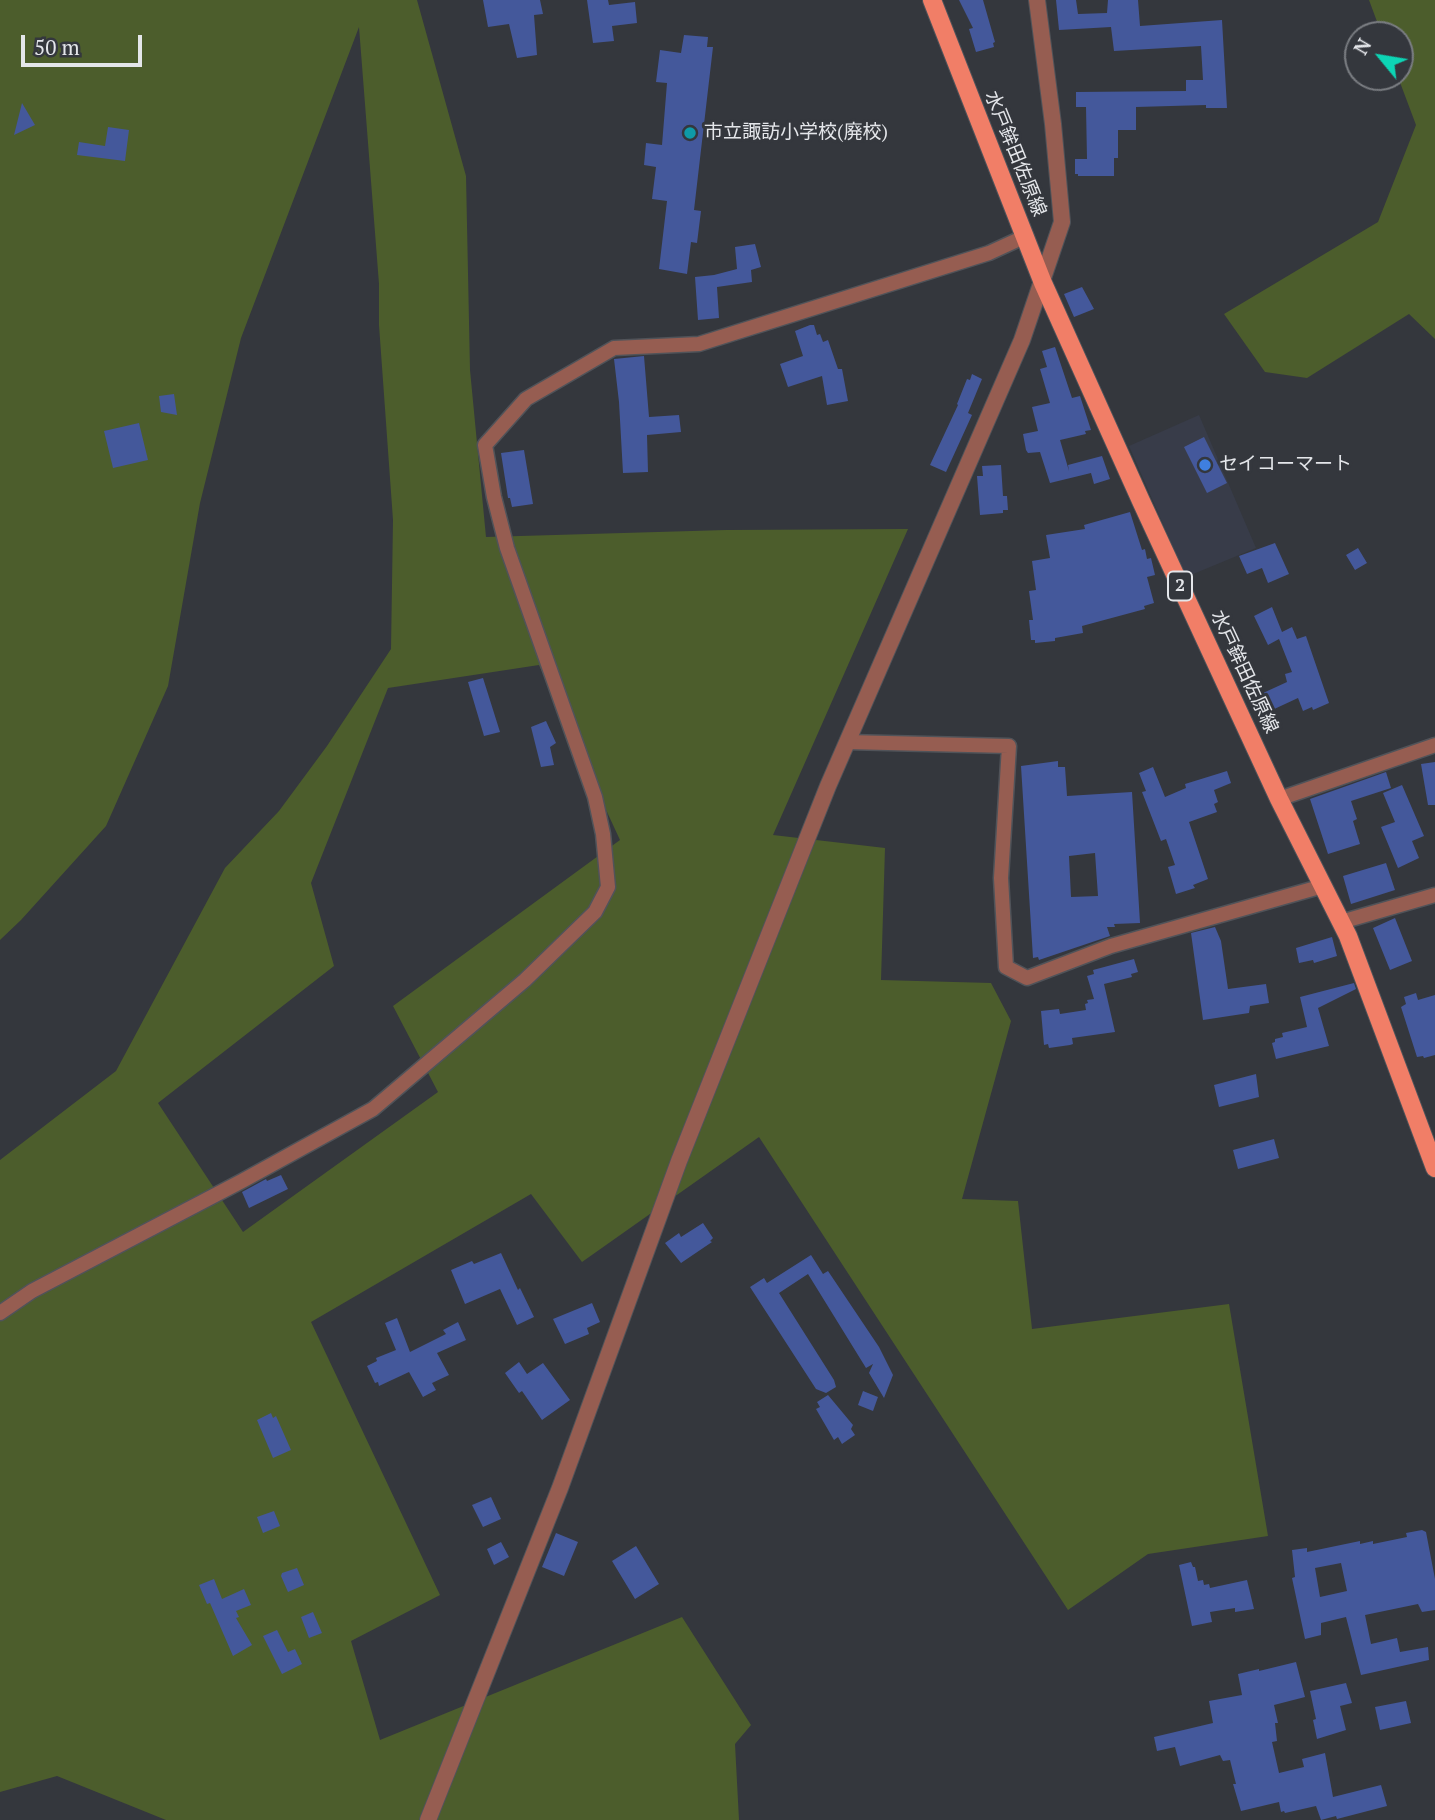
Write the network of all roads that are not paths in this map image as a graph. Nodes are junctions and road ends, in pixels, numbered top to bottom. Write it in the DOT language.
graph roads {
  1 [pos="932,0"];
  2 [pos="1037,0"];
  3 [pos="1026,236"];
  4 [pos="1043,283"];
  5 [pos="846,742"];
  6 [pos="1435,745"];
  7 [pos="1279,799"];
  8 [pos="1323,886"];
  9 [pos="1435,895"];
  10 [pos="1341,922"];
  11 [pos="1435,1168"];
  12 [pos="0,1313"];
  13 [pos="428,1820"];
  1 -- 3 [label="main road, 水戸鉾田佐原線 / 2"];
  2 -- 4 [label="street"];
  3 -- 4 [label="main road, 水戸鉾田佐原線 / 2"];
  3 -- 12 [label="street"];
  4 -- 5 [label="street"];
  4 -- 7 [label="main road, 水戸鉾田佐原線 / 2"];
  5 -- 8 [label="street"];
  5 -- 13 [label="street"];
  6 -- 7 [label="street"];
  7 -- 8 [label="main road, 水戸鉾田佐原線 / 2"];
  8 -- 10 [label="main road, 水戸鉾田佐原線 / 2"];
  9 -- 10 [label="street"];
  10 -- 11 [label="main road, 水戸鉾田佐原線 / 2"];
}
